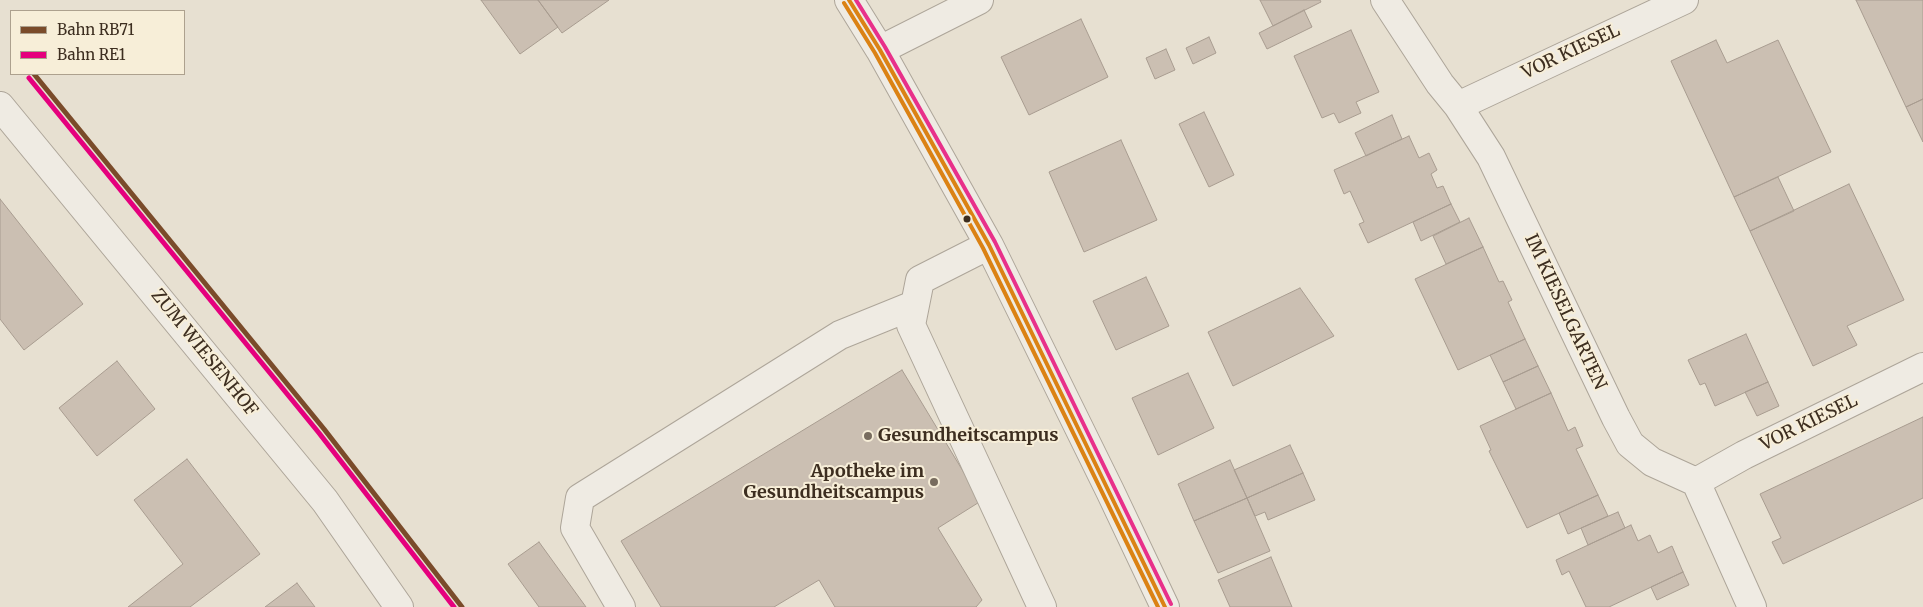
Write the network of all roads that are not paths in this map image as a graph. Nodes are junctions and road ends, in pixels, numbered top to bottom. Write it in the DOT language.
graph roads {
  1 [pos="849,0"];
  2 [pos="979,0"];
  3 [pos="1385,0"];
  4 [pos="1684,0"];
  5 [pos="880,50"];
  6 [pos="0,106"];
  7 [pos="1458,106"];
  8 [pos="989,245"];
  9 [pos="914,305"];
  10 [pos="1923,367"];
  11 [pos="1696,482"];
  12 [pos="399,607"];
  13 [pos="621,607"];
  14 [pos="1042,607"];
  15 [pos="1165,607"];
  16 [pos="1752,607"];
  1 -- 5 [label="street"];
  2 -- 5 [label="street"];
  3 -- 7 [label="street, IM KIESELGARTEN"];
  4 -- 7 [label="street, VOR KIESEL"];
  5 -- 8 [label="street"];
  6 -- 12 [label="street, ZUM WIESENHOF"];
  7 -- 11 [label="street, IM KIESELGARTEN"];
  8 -- 9 [label="street"];
  8 -- 15 [label="street"];
  9 -- 13 [label="street"];
  9 -- 14 [label="street"];
  10 -- 11 [label="street, VOR KIESEL"];
  11 -- 16 [label="street"];
}
